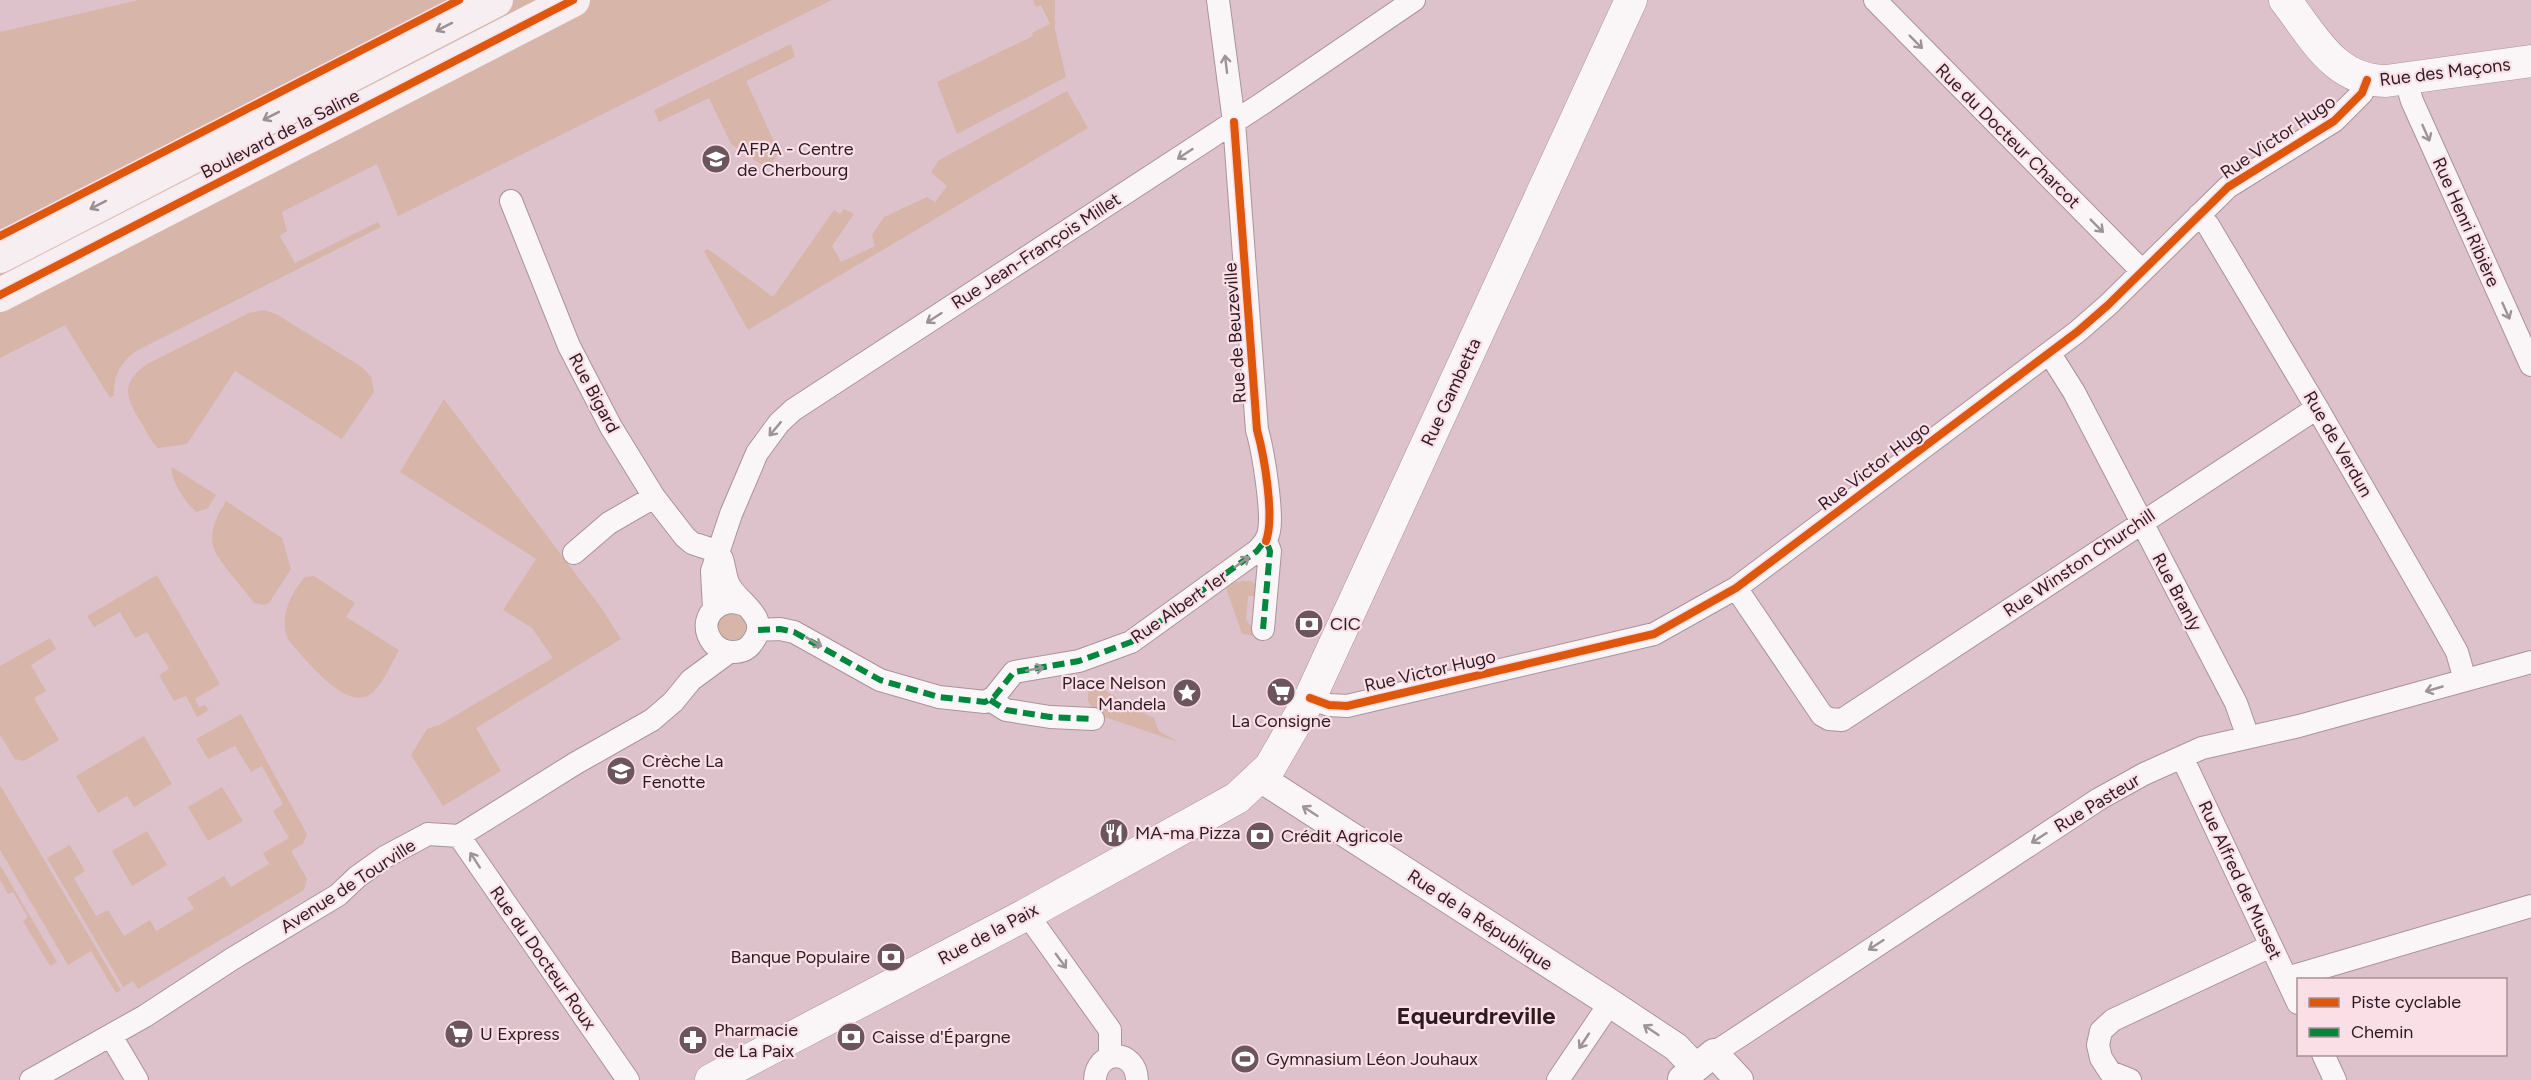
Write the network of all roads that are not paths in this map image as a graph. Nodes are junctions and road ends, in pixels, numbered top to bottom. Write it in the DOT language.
graph roads {
  1 [pos="496,0"];
  2 [pos="573,0"];
  3 [pos="1218,0"];
  4 [pos="1414,0"];
  5 [pos="1630,0"];
  6 [pos="1875,0"];
  7 [pos="2285,0"];
  8 [pos="2531,61"];
  9 [pos="2405,78"];
  10 [pos="2367,80"];
  11 [pos="1234,122"];
  12 [pos="511,201"];
  13 [pos="2199,215"];
  14 [pos="0,256"];
  15 [pos="2142,271"];
  16 [pos="0,294"];
  17 [pos="2050,354"];
  18 [pos="2531,365"];
  19 [pos="2317,408"];
  20 [pos="654,497"];
  21 [pos="2141,522"];
  22 [pos="1266,541"];
  23 [pos="719,552"];
  24 [pos="574,553"];
  25 [pos="1736,588"];
  26 [pos="747,606"];
  27 [pos="714,609"];
  28 [pos="1263,628"];
  29 [pos="758,630"];
  30 [pos="708,636"];
  31 [pos="729,652"];
  32 [pos="2531,662"];
  33 [pos="691,680"];
  34 [pos="2465,680"];
  35 [pos="1310,698"];
  36 [pos="990,700"];
  37 [pos="1093,719"];
  38 [pos="2248,737"];
  39 [pos="2182,757"];
  40 [pos="1260,778"];
  41 [pos="459,836"];
  42 [pos="2531,906"];
  43 [pos="1027,914"];
  44 [pos="2271,946"];
  45 [pos="2287,978"];
  46 [pos="2297,1001"];
  47 [pos="1610,1003"];
  48 [pos="111,1035"];
  49 [pos="2324,1056"];
  50 [pos="1110,1057"];
  51 [pos="1696,1067"];
  52 [pos="31,1080"];
  53 [pos="137,1080"];
  54 [pos="628,1080"];
  55 [pos="711,1080"];
  56 [pos="1095,1080"];
  57 [pos="1137,1080"];
  58 [pos="1558,1080"];
  59 [pos="1739,1080"];
  60 [pos="2130,1080"];
  61 [pos="2335,1080"];
  1 -- 14 [label="main road, Boulevard de la Saline, one-way"];
  2 -- 16 [label="main road, Boulevard de la Saline"];
  11 -- 3 [label="street, Rue de Beuzeville, one-way"];
  4 -- 11 [label="street, Rue Jean-François Millet"];
  5 -- 35 [label="main road, Rue Gambetta"];
  6 -- 15 [label="street, Rue du Docteur Charcot, one-way"];
  7 -- 10 [label="main road, Rue des Maçons"];
  8 -- 9 [label="main road, Rue des Maçons"];
  9 -- 10 [label="main road, Rue des Maçons"];
  9 -- 18 [label="street, Rue Henri Ribière, one-way"];
  10 -- 13 [label="street, Rue Victor Hugo"];
  11 -- 22 [label="street, Rue de Beuzeville"];
  11 -- 23 [label="street, Rue Jean-François Millet, one-way"];
  12 -- 20 [label="street, Rue Bigard"];
  13 -- 15 [label="street, Rue Victor Hugo"];
  13 -- 19 [label="street, Rue de Verdun"];
  15 -- 17 [label="street, Rue Victor Hugo"];
  17 -- 21 [label="street, Rue Branly"];
  17 -- 25 [label="street, Rue Victor Hugo"];
  19 -- 21 [label="street, Rue Winston Churchill"];
  19 -- 34 [label="street, Rue de Verdun"];
  20 -- 23 [label="street, Rue Bigard"];
  20 -- 24 [label="street"];
  21 -- 25 [label="street, Rue Winston Churchill"];
  21 -- 38 [label="street, Rue Branly"];
  22 -- 28 [label="street, Rue de Beuzeville"];
  36 -- 22 [label="street, Rue Albert 1er, one-way"];
  23 -- 26 [label="street"];
  23 -- 27 [label="street, Rue Jean-François Millet"];
  25 -- 35 [label="street, Rue Victor Hugo"];
  26 -- 27 [label="street"];
  26 -- 29 [label="street"];
  27 -- 30 [label="street"];
  29 -- 31 [label="street"];
  29 -- 36 [label="street, one-way"];
  30 -- 31 [label="street"];
  30 -- 33 [label="street"];
  31 -- 33 [label="street"];
  32 -- 34 [label="street, Rue Pasteur"];
  33 -- 41 [label="street"];
  34 -- 38 [label="street, Rue Pasteur, one-way"];
  35 -- 40 [label="main road, Rue Gambetta"];
  36 -- 37 [label="street"];
  38 -- 39 [label="street, Rue Pasteur"];
  39 -- 44 [label="street, Rue Alfred de Musset"];
  39 -- 51 [label="street, Rue Pasteur, one-way"];
  40 -- 43 [label="main road, Rue de la Paix"];
  47 -- 40 [label="street, Rue de la République, one-way"];
  41 -- 48 [label="street, Avenue de Tourville"];
  54 -- 41 [label="street, Rue du Docteur Roux, one-way"];
  42 -- 45 [label="street"];
  43 -- 50 [label="street, one-way"];
  43 -- 55 [label="main road, Rue de la Paix"];
  44 -- 45 [label="street, Rue Alfred de Musset"];
  44 -- 60 [label="street"];
  45 -- 46 [label="street, Rue Alfred de Musset"];
  51 -- 47 [label="street, Rue de la République, one-way"];
  47 -- 58 [label="street, one-way"];
  48 -- 52 [label="street, Avenue de Tourville"];
  48 -- 53 [label="street"];
  49 -- 61 [label="street"];
  50 -- 56 [label="street"];
  50 -- 57 [label="street"];
  51 -- 59 [label="street, Rue de la République"];
}
